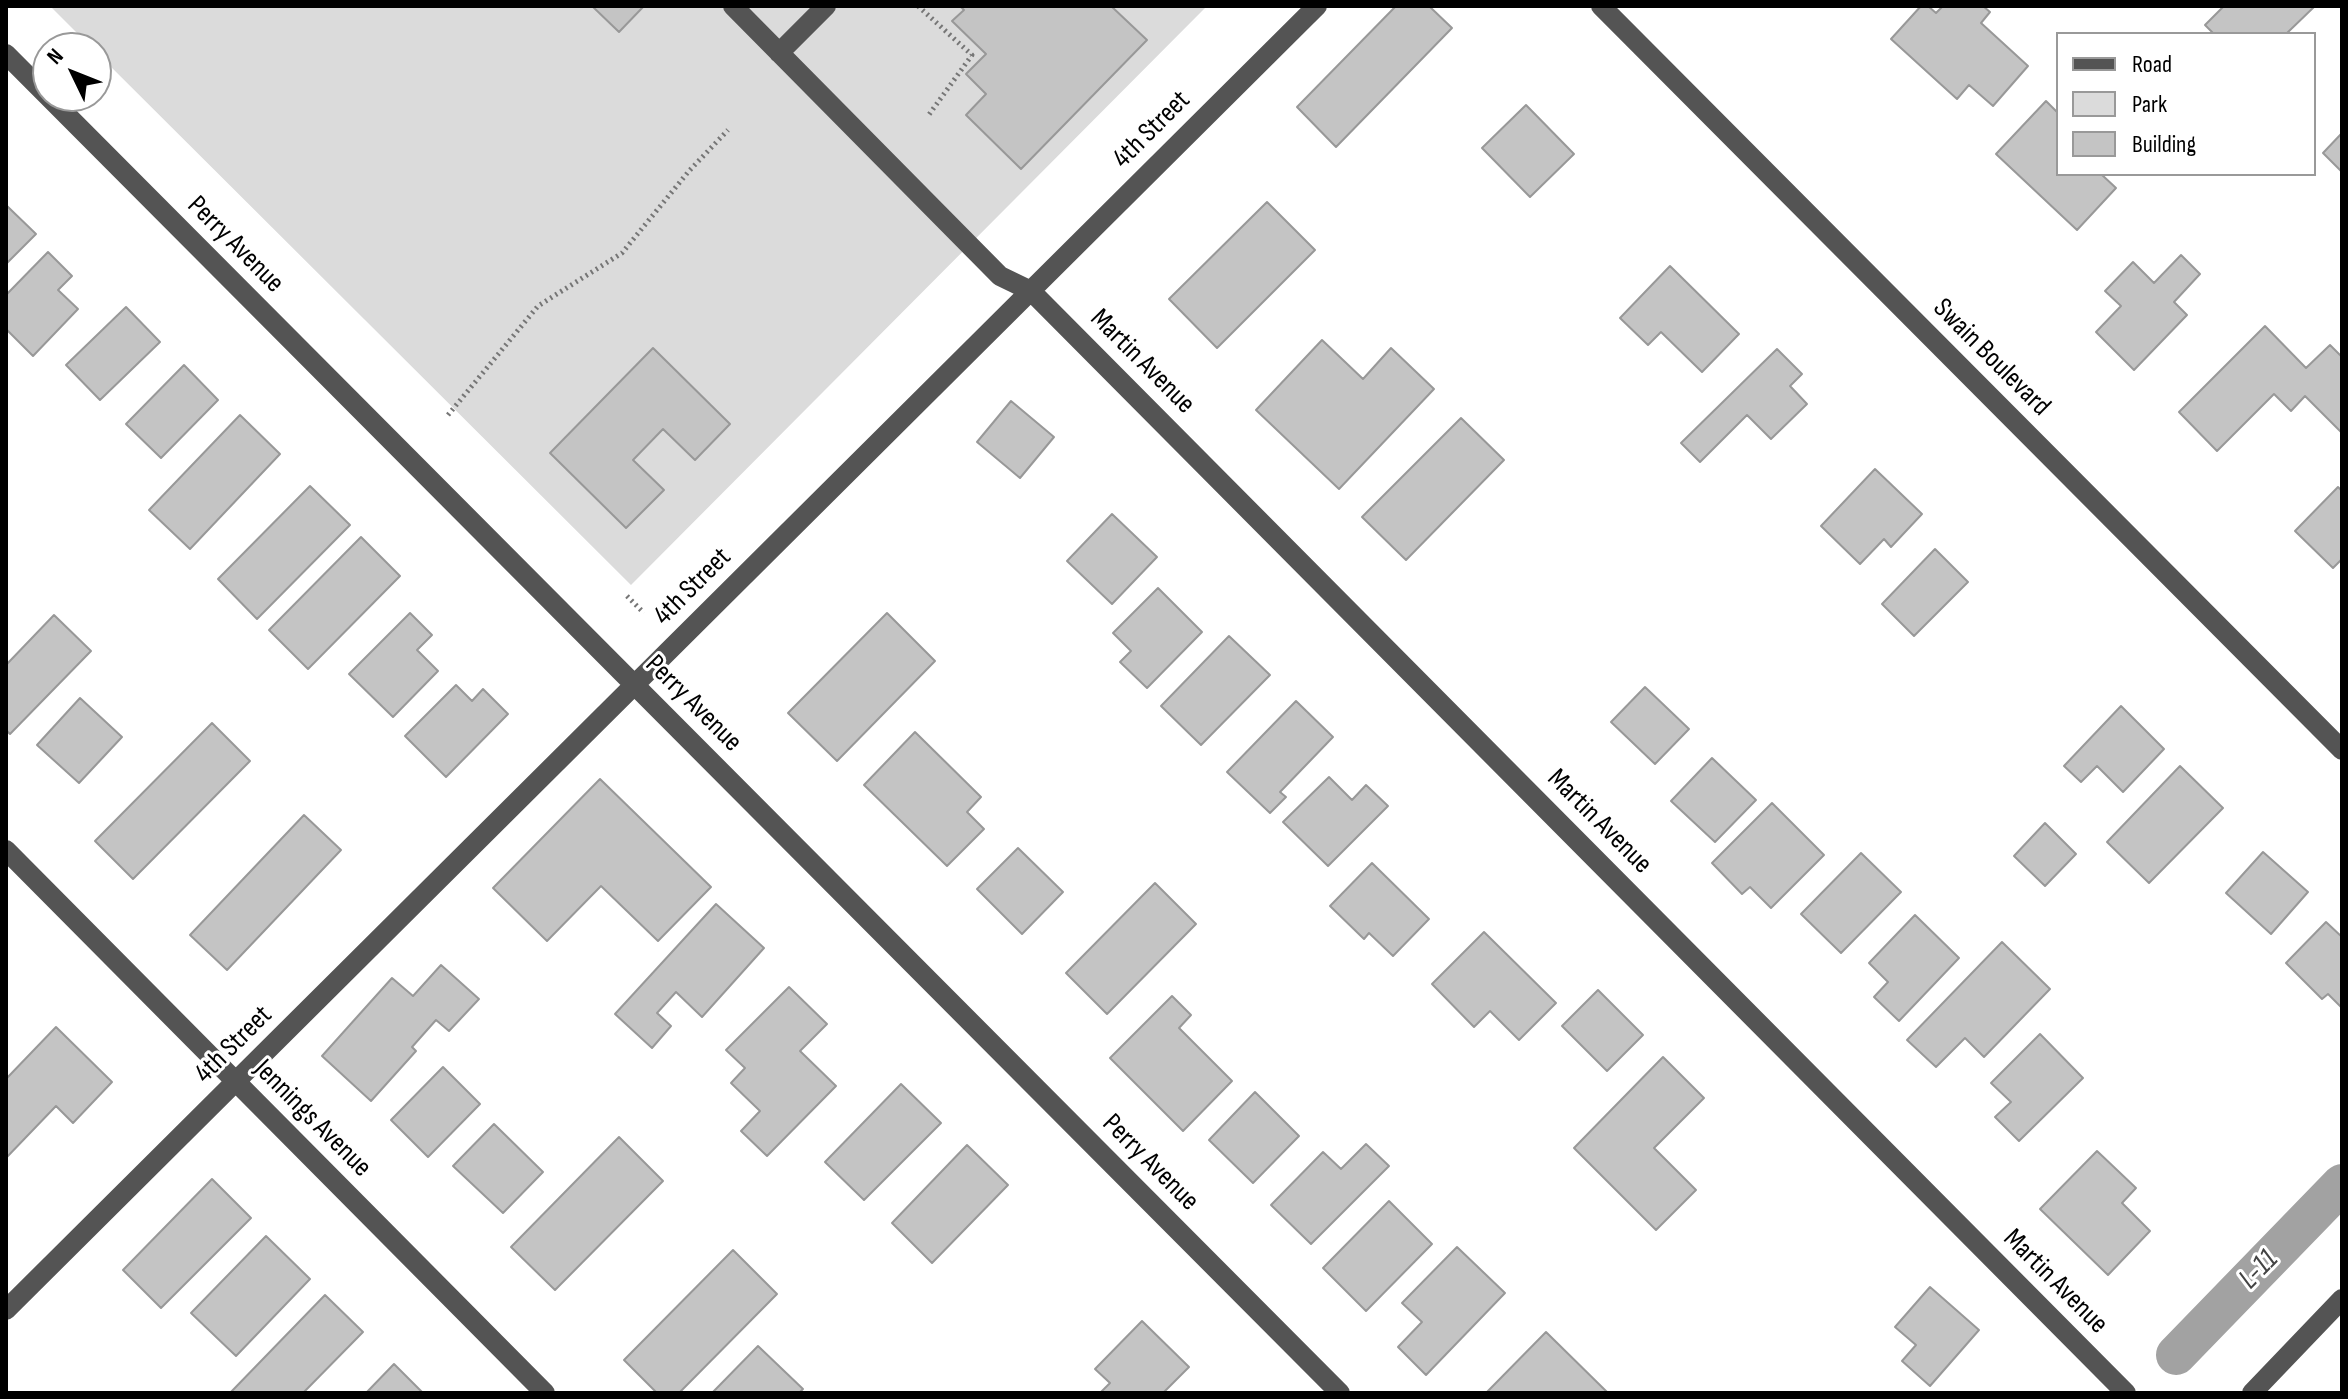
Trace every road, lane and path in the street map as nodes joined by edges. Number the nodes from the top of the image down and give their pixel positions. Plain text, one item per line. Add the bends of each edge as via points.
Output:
1 (733, 6) edge
2 (826, 6) edge
3 (918, 6) edge
4 (1317, 6) edge
5 (1601, 6) edge
6 (779, 53) junction
7 (6, 54) edge
8 (928, 116) dead end
9 (728, 130) dead end
10 (1031, 291) junction
11 (448, 415) dead end
12 (627, 596) dead end
13 (644, 613) dead end
14 (634, 685) junction
15 (2342, 750) edge
16 (6, 850) edge
17 (236, 1082) junction
18 (2342, 1299) edge
19 (6, 1310) edge
20 (545, 1393) edge
21 (1340, 1393) edge
22 (2126, 1393) edge
23 (2252, 1393) edge

1 - 6 street, Martin Avenue
2 - 6 street
3 - 8 path via 972,55
4 - 10 street, 4th Street
5 - 15 street, Swain Boulevard
6 - 10 street, Martin Avenue via 1000,276
7 - 14 street, Perry Avenue
9 - 11 path via 622,253 538,306
10 - 14 street, 4th Street
10 - 22 street, Martin Avenue
12 - 13 path
14 - 17 street, 4th Street
14 - 21 street, Perry Avenue
16 - 17 street, Jennings Avenue
17 - 19 street, 4th Street
17 - 20 street, Jennings Avenue
18 - 23 street

